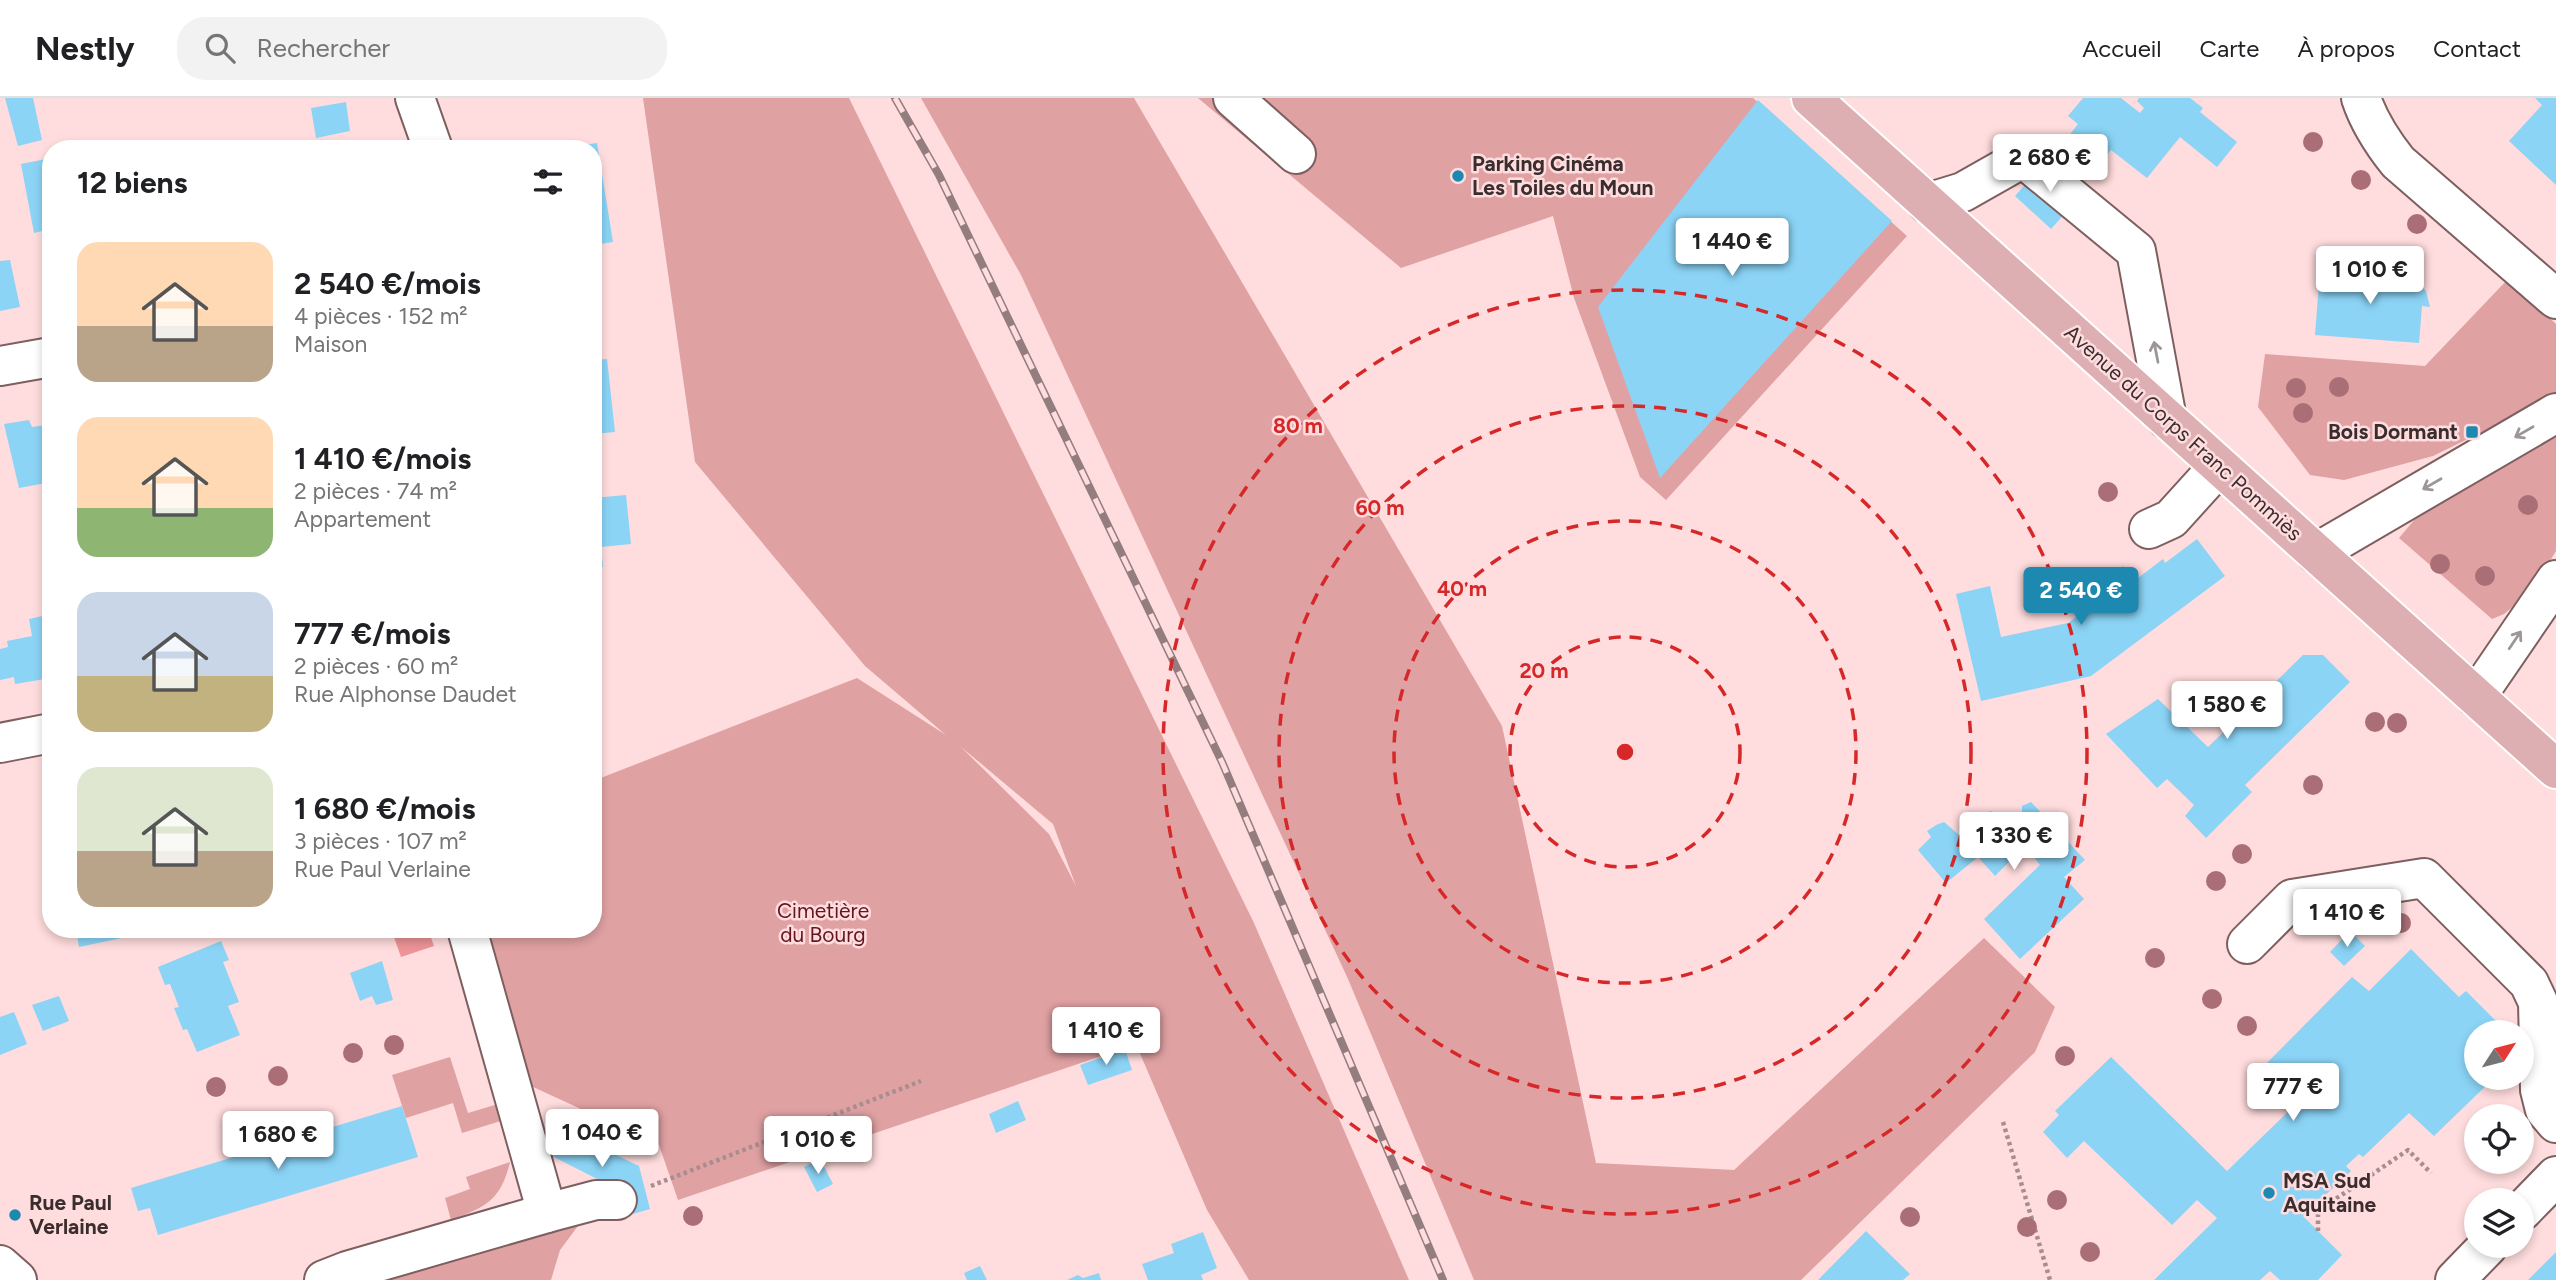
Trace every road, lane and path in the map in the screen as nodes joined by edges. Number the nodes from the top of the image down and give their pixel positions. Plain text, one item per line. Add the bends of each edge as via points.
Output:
1 (415, 98) edge
2 (1233, 98) edge
3 (1811, 98) edge
4 (2361, 98) edge
5 (430, 140) edge
6 (1296, 154) dead end
7 (1927, 203) junction
8 (2556, 299) edge
9 (42, 359) edge
10 (0, 366) edge
11 (2556, 413) edge
12 (2167, 419) junction
13 (2220, 466) junction
14 (2149, 529) dead end
15 (2316, 552) junction
16 (2556, 580) edge
17 (2476, 697) junction
18 (42, 735) edge
19 (0, 743) edge
20 (2556, 769) edge
21 (470, 938) edge
22 (2247, 944) dead end
23 (921, 1081) dead end
24 (2003, 1122) dead end
25 (2556, 1122) edge
26 (2431, 1173) dead end
27 (2556, 1175) edge
28 (631, 1195) joint
29 (2534, 1198) edge
30 (547, 1213) junction
31 (2318, 1231) dead end
32 (2476, 1258) edge
33 (0, 1265) edge
34 (17, 1280) edge
35 (324, 1280) edge
36 (2050, 1280) edge
37 (2455, 1280) edge

1 - 5 street
2 - 6 street
3 - 7 main road, Avenue du Corps Franc Pommiès
4 - 8 street via 2381,140 2398,162
7 - 12 main road, Avenue du Corps Franc Pommiès
12 -> 7 street via 2136,251 2023,158 1963,192
9 - 10 street
11 -> 15 street
12 - 13 main road, Avenue du Corps Franc Pommiès
13 - 14 street via 2171,519
13 - 15 main road, Avenue du Corps Franc Pommiès
15 - 17 main road, Avenue du Corps Franc Pommiès
17 -> 16 street
17 - 20 main road, Avenue du Corps Franc Pommiès
18 - 19 street
21 - 30 street
22 - 25 street via 2292,899 2424,878 2529,983 2539,1002 2540,1090 2545,1110
23 - 28 path
24 - 36 path
26 - 31 path via 2409,1150 2318,1211
27 - 29 street
28 - 30 street
30 - 35 street
32 - 37 street
33 - 34 street

